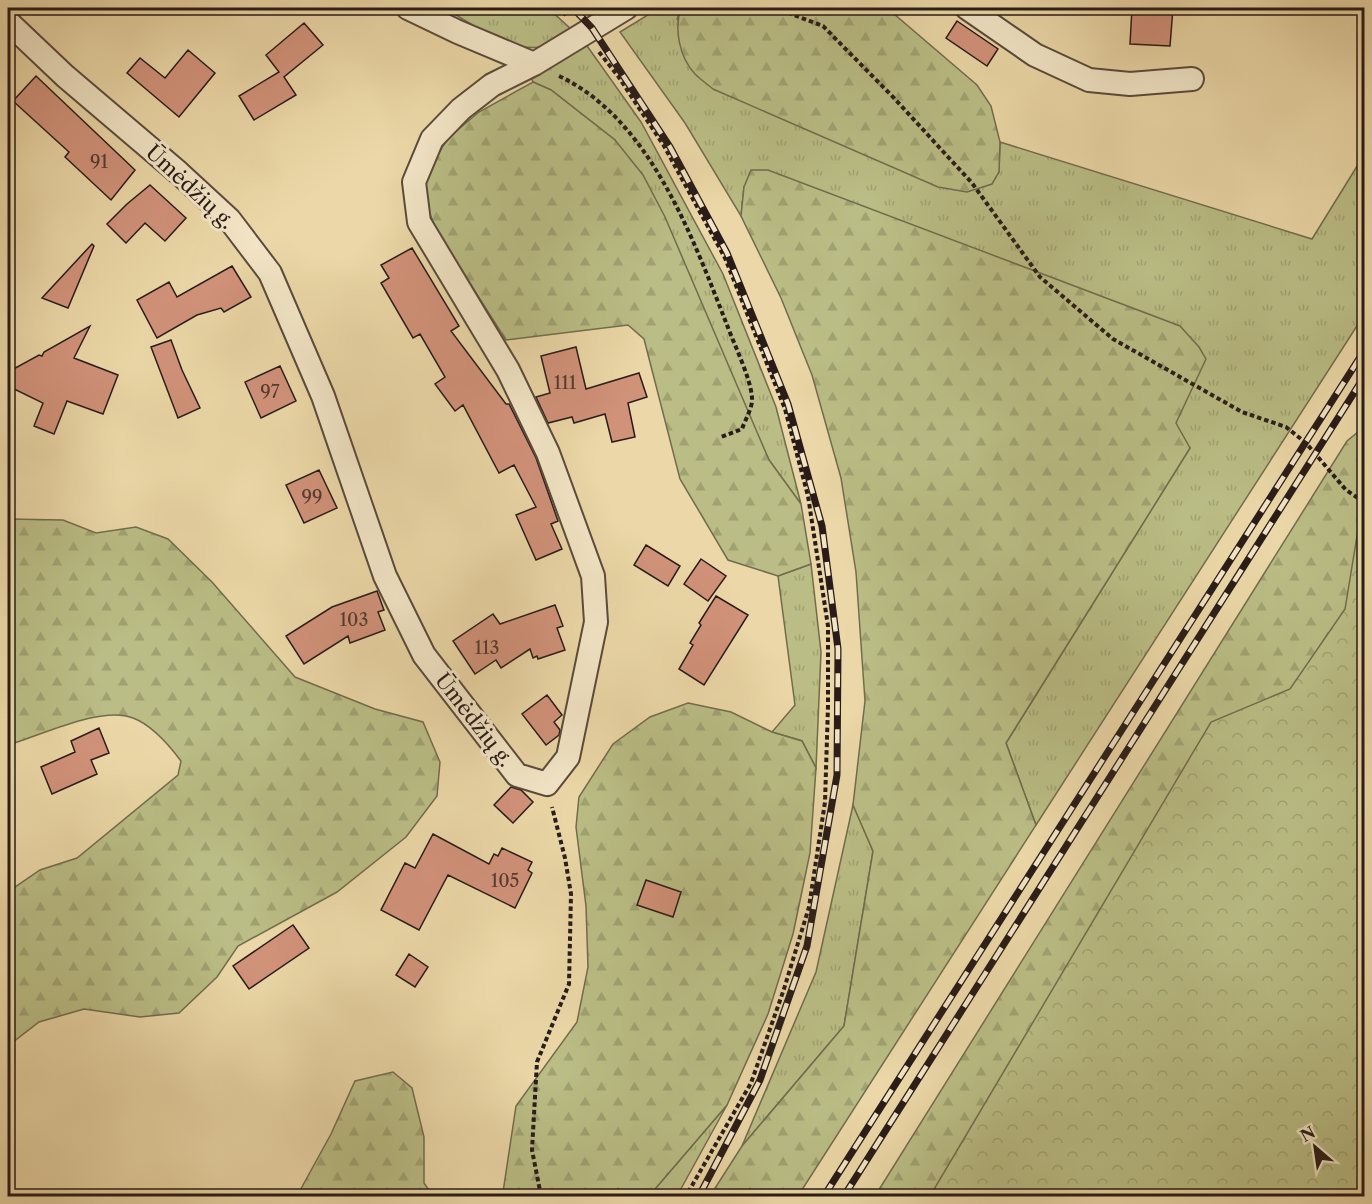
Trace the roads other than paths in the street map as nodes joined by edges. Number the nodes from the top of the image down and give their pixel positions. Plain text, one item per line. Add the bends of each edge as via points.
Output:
1 (408, 8) edge
2 (626, 8) edge
3 (967, 8) edge
4 (8, 22) edge
5 (534, 64) junction
6 (1192, 79) dead end

1 - 5 street
2 - 5 street
3 - 6 street via 1035,55 1089,80 1130,84
4 - 5 street, Ūmėdžių g. via 229,219 270,273 323,396 386,576 424,655 517,775 547,784 568,758 596,622 593,576 548,453 508,370 419,222 414,182 432,139 461,109 492,85

